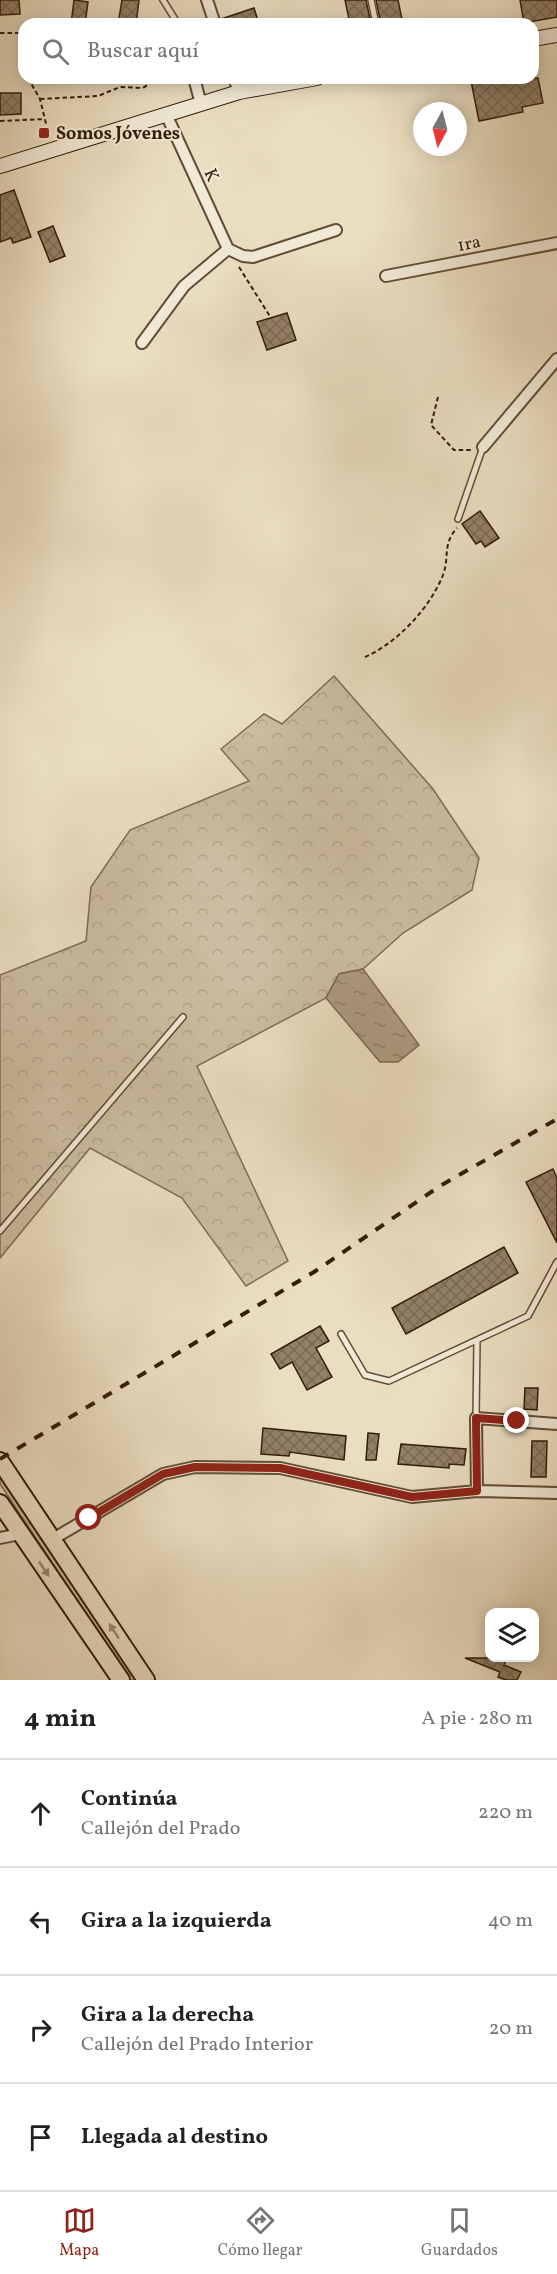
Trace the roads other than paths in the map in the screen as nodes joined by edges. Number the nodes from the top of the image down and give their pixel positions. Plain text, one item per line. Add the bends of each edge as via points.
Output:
1 (164, 0) edge
2 (207, 0) edge
3 (371, 0) edge
4 (174, 18) edge
5 (213, 18) edge
6 (375, 18) edge
7 (557, 35) edge
8 (539, 38) edge
9 (196, 84) edge
10 (236, 84) edge
11 (284, 84) edge
12 (239, 92) junction
13 (201, 104) junction
14 (166, 114) junction
15 (0, 166) edge
16 (336, 230) dead end
17 (557, 243) edge
18 (228, 249) junction
19 (386, 276) dead end
20 (142, 343) dead end
21 (557, 358) edge
22 (483, 447) joint
23 (458, 519) road end
24 (183, 1017) dead end
25 (0, 1232) edge
26 (557, 1262) edge
27 (341, 1334) dead end
28 (477, 1340) junction
29 (476, 1418) junction
30 (557, 1424) edge
31 (0, 1461) edge
32 (477, 1491) junction
33 (557, 1493) edge
34 (0, 1503) edge
35 (20, 1534) junction
36 (0, 1538) edge
37 (53, 1539) junction
38 (120, 1680) edge
39 (146, 1680) edge

1 - 4 lane
2 - 5 street
3 - 6 lane
7 - 8 main road
9 - 13 street
10 - 12 street
11 - 12 main road
12 - 13 main road
13 - 14 main road
14 - 15 main road
14 - 18 street, K
16 - 18 street via 253,257
17 - 19 street, 1ra
18 - 20 street via 184,286
21 - 22 street
22 - 23 lane
24 - 25 lane
26 - 28 lane via 528,1316
27 - 28 lane via 365,1375 389,1381
28 - 29 lane
29 - 30 street
29 - 32 street
31 - 37 highway
32 - 33 street
32 - 37 street via 412,1497 280,1468 195,1467 163,1474
34 - 35 highway
35 - 36 street
35 -> 38 highway
39 -> 37 highway

